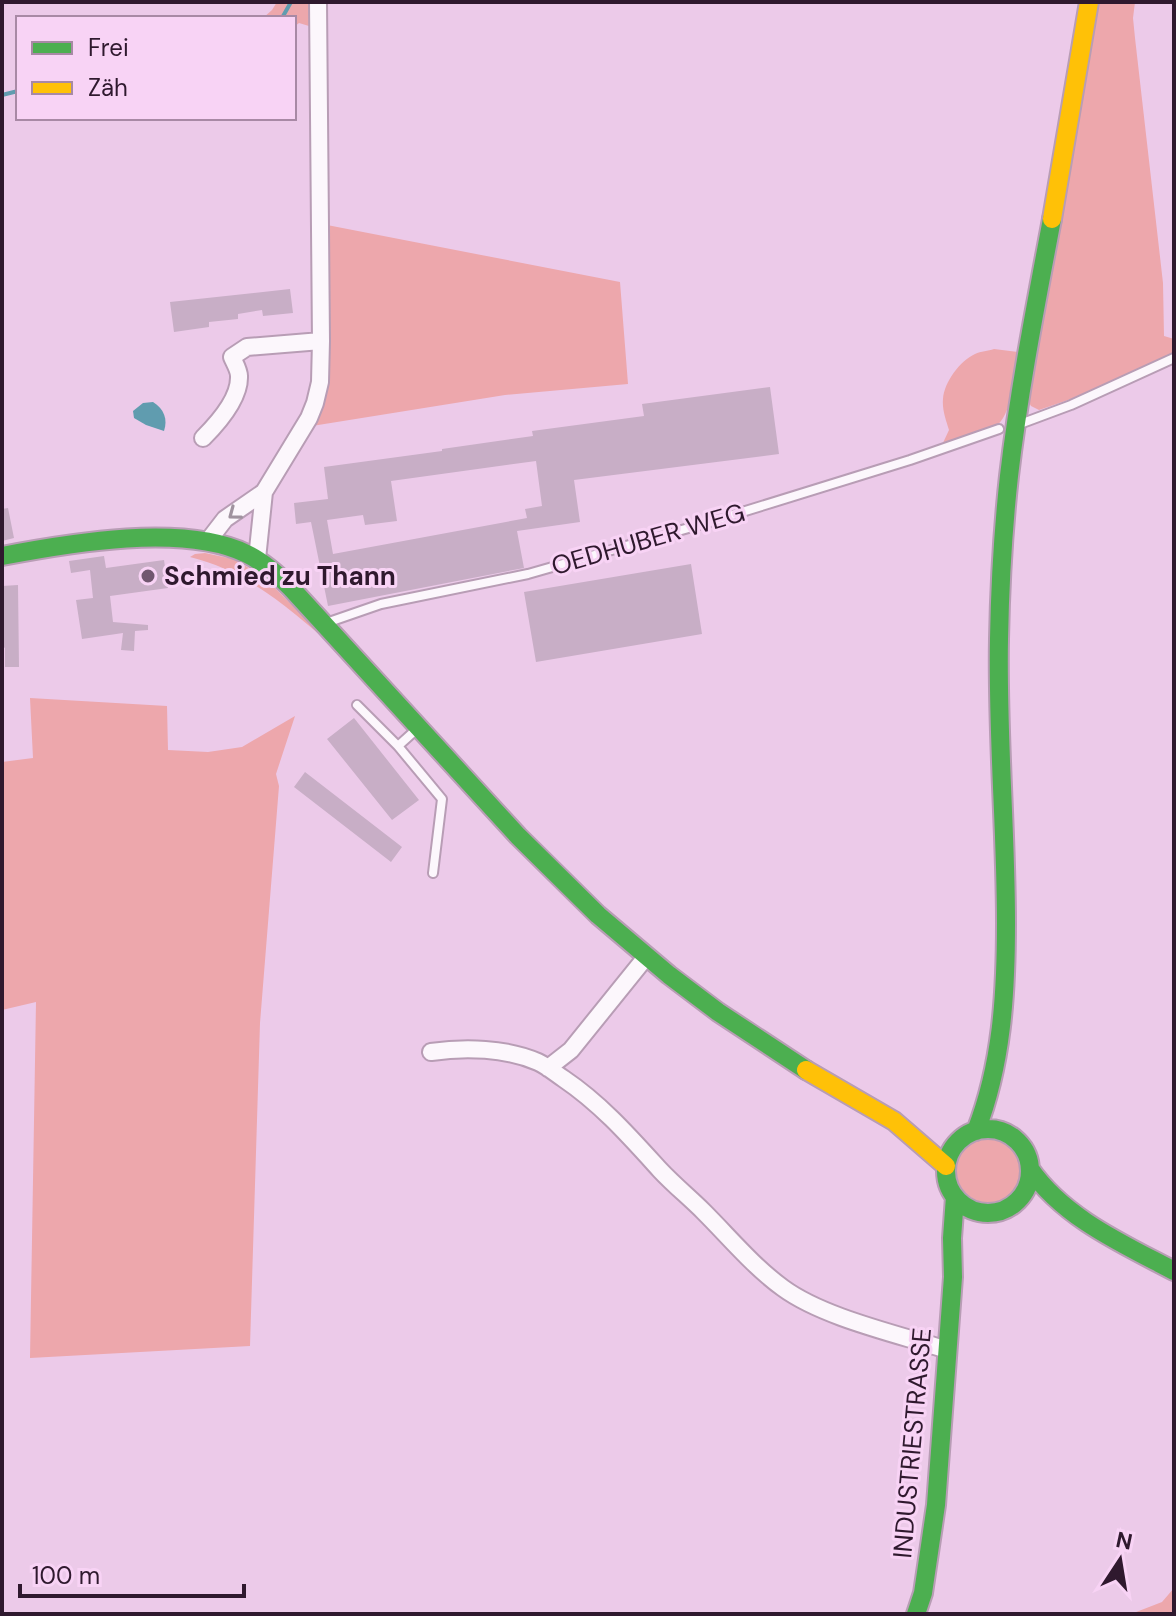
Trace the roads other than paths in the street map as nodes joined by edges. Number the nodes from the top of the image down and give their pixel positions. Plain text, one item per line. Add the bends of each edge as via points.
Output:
1 (318, 2) edge
2 (1089, 2) edge
3 (321, 341) junction
4 (1174, 358) edge
5 (1007, 427) junction
6 (203, 438) dead end
7 (264, 492) junction
8 (208, 541) junction
9 (2, 556) edge
10 (257, 559) junction
11 (324, 623) junction
12 (357, 705) dead end
13 (418, 727) junction
14 (398, 746) junction
15 (433, 873) dead end
16 (646, 957) junction
17 (431, 1052) dead end
18 (548, 1068) junction
19 (997, 1069) junction
20 (894, 1121) junction
21 (968, 1135) junction
22 (1009, 1135) junction
23 (946, 1166) junction
24 (1030, 1169) junction
25 (955, 1197) junction
26 (1015, 1204) junction
27 (985, 1213) junction
28 (1099, 1230) junction
29 (1174, 1271) edge
30 (953, 1277) junction
31 (947, 1350) junction
32 (916, 1614) edge

1 - 3 street
2 - 5 main road via 1037,298
3 - 6 street via 247,347 232,357 239,375 235,394
3 - 7 street via 315,403
4 - 5 lane, OEDHUBER WEG via 1071,405
5 - 11 lane, OEDHUBER WEG via 713,521 528,574 381,604
5 - 19 main road via 999,675 1006,963
7 -> 8 street via 225,519
7 - 10 street
8 - 9 main road via 154,537
8 - 10 main road
10 - 11 main road
11 - 13 main road
12 - 14 lane
13 - 14 lane
13 - 16 main road via 569,888
14 - 15 lane via 442,799
16 - 18 street via 571,1050
16 - 20 main road via 748,1033
17 - 18 street via 484,1050
18 - 31 street via 599,1106 784,1289 849,1320
19 - 21 main road
19 - 22 main road
20 - 21 main road
20 - 23 main road
21 - 22 main road via 996,1130
21 - 23 main road via 950,1153
22 - 24 main road via 1022,1146
23 - 25 main road
24 - 26 main road via 1024,1194
24 - 28 main road via 1043,1188
25 - 27 main road
25 - 30 main road, INDUSTRIESTRASSE
26 - 27 main road
26 - 28 main road via 1044,1207
27 - 30 main road, INDUSTRIESTRASSE via 968,1231
28 - 29 main road
30 - 31 main road, INDUSTRIESTRASSE
31 - 32 main road, INDUSTRIESTRASSE via 934,1519

